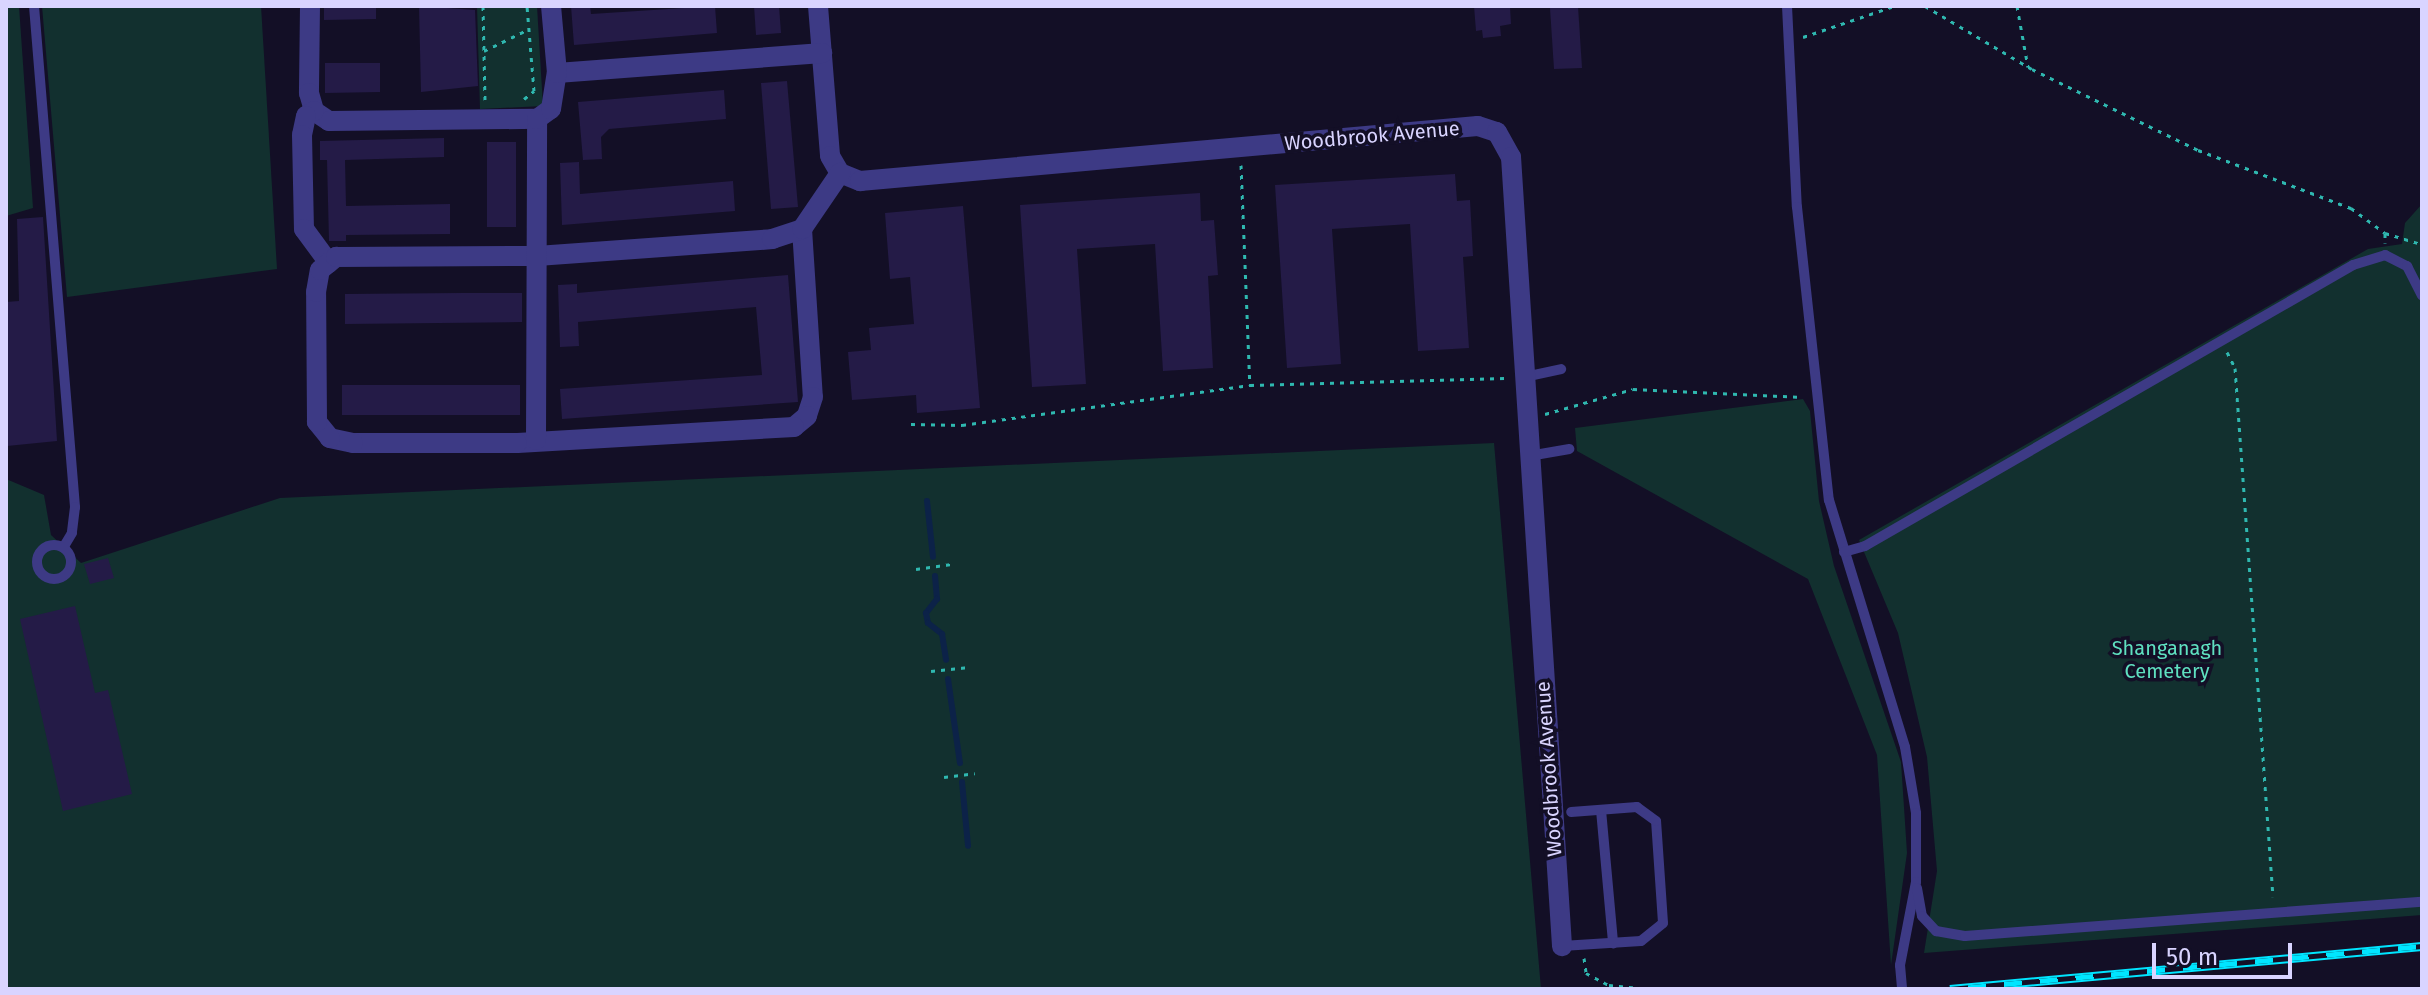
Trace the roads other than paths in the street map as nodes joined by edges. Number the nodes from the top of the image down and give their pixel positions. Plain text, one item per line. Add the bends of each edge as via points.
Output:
1 (34, 6) edge
2 (310, 6) edge
3 (551, 6) edge
4 (818, 6) edge
5 (1787, 6) edge
6 (822, 53) junction
7 (557, 73) junction
8 (314, 111) junction
9 (527, 120) junction
10 (840, 173) junction
11 (802, 229) junction
12 (537, 256) junction
13 (329, 263) junction
14 (2422, 295) edge
15 (1561, 369) dead end
16 (1524, 377) junction
17 (536, 440) junction
18 (1569, 449) dead end
19 (1529, 456) junction
20 (63, 548) junction
21 (1844, 552) junction
22 (1601, 810) junction
23 (1571, 812) dead end
24 (1916, 882) junction
25 (2422, 902) edge
26 (1613, 943) junction
27 (1562, 946) joint
28 (1902, 989) edge

1 - 20 lane via 75,507 72,533
2 - 8 street
3 - 7 street
4 - 6 street
5 - 21 lane via 1797,207 1829,500
6 - 7 street
6 - 10 street via 830,156
7 - 9 street via 551,109
8 - 9 street via 329,121
8 - 13 street via 306,116 302,135 304,229
9 - 12 street
10 - 11 street
10 - 16 street, Woodbrook Avenue via 860,181 1478,126 1497,132 1511,157
11 - 12 street via 772,239
11 - 17 street via 813,397 807,416 794,427
12 - 13 street via 336,257
12 - 17 street
13 - 17 street via 320,270 316,292 317,422 330,438 353,443
14 - 21 lane via 2407,266 2385,255 2353,265 1865,546
15 - 16 lane
16 - 19 street, Woodbrook Avenue
18 - 19 lane
19 - 27 street, Woodbrook Avenue
20 - 20 lane via 49,546 34,554 44,576 60,578 70,566
21 - 24 lane via 1905,747 1916,813
22 - 23 lane
22 - 26 lane
22 - 26 lane via 1637,807 1656,821 1663,923 1641,941
24 - 25 lane via 1922,916 1936,931 1965,936
24 - 28 lane via 1900,965
26 - 27 lane

